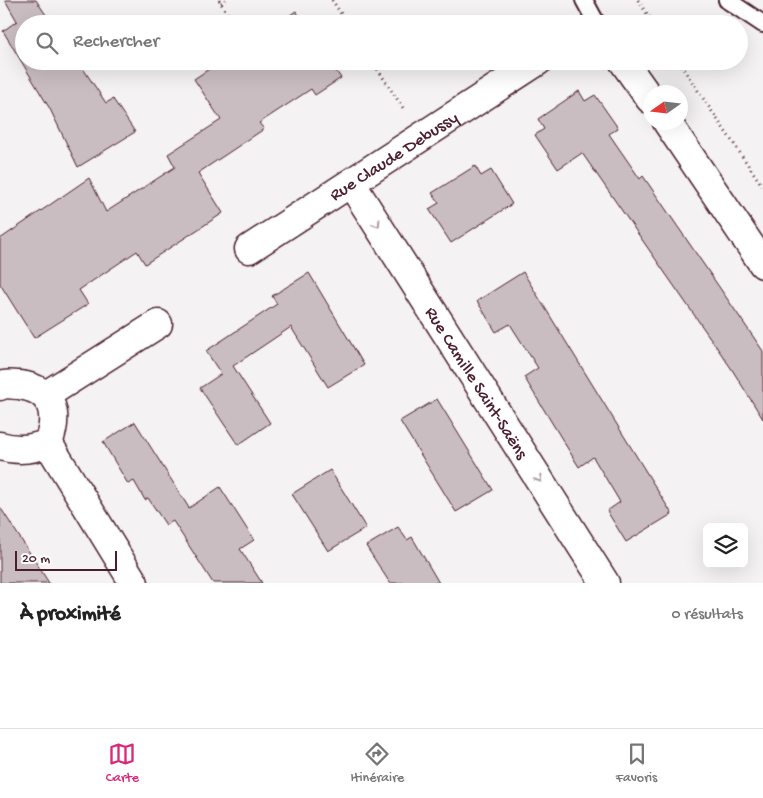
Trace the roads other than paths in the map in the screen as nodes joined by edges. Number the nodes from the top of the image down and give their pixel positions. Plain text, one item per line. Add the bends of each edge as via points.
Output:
1 (584, 0) edge
2 (727, 0) edge
3 (592, 15) edge
4 (763, 24) edge
5 (524, 70) edge
6 (629, 70) edge
7 (643, 89) edge
8 (672, 130) edge
9 (351, 182) junction
10 (249, 249) dead end
11 (763, 264) edge
12 (158, 324) dead end
13 (1, 382) edge
14 (46, 396) junction
15 (48, 443) junction
16 (0, 446) edge
17 (134, 583) edge
18 (605, 583) edge

1 - 3 lane
2 - 4 lane
5 - 9 street, Rue Claude Debussy
6 - 7 street
8 - 11 street
9 - 10 street, Rue Claude Debussy
9 -> 18 street, Rue Camille Saint-Saëns
12 - 14 street
13 - 14 street via 28,386
14 - 15 street via 53,408 54,428
15 - 16 street via 36,448 12,450
15 - 17 street

